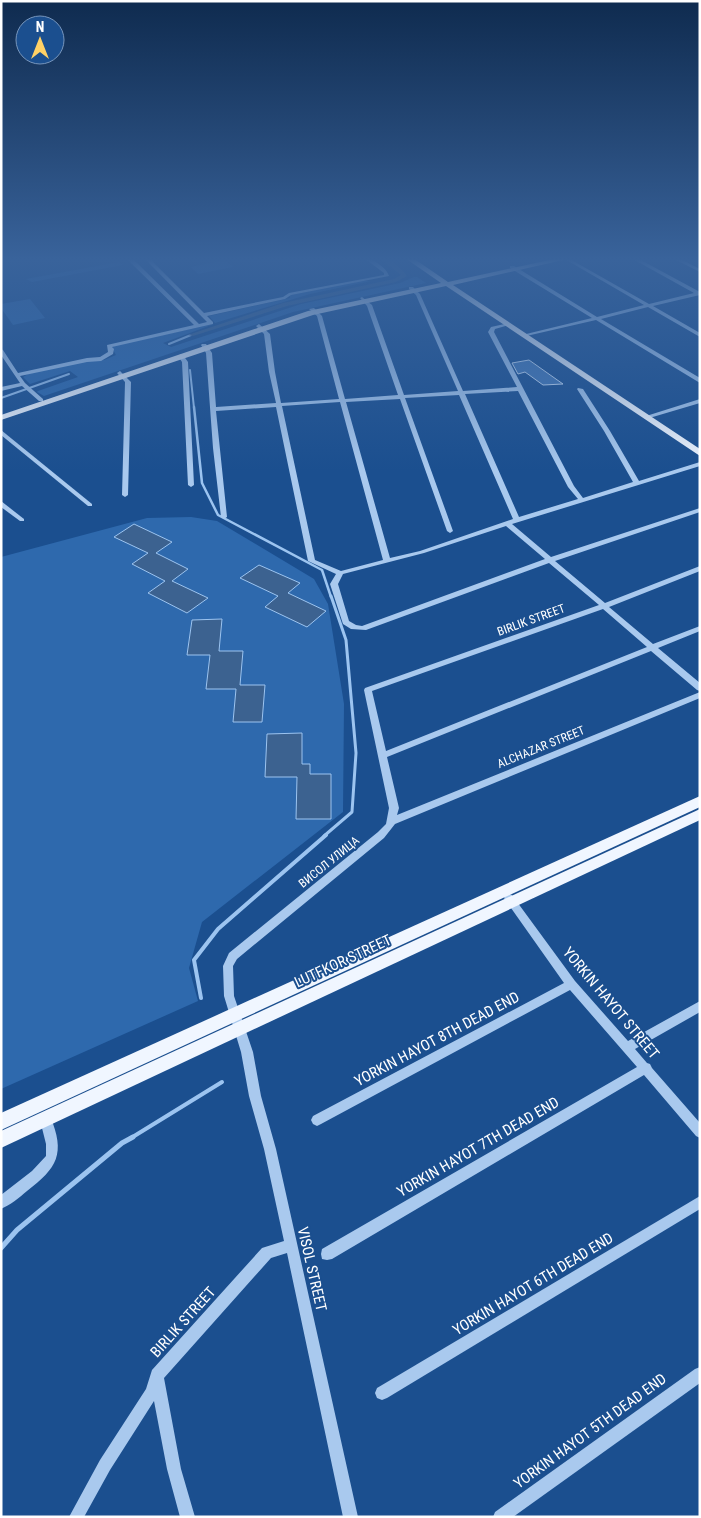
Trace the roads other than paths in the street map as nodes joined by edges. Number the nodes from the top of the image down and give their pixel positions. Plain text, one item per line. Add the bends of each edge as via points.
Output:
1 (185, 329) edge
2 (256, 329) edge
3 (263, 329) edge
4 (322, 329) edge
5 (377, 329) edge
6 (430, 329) edge
7 (493, 329) edge
8 (516, 329) edge
9 (518, 329) edge
10 (554, 329) edge
11 (613, 329) edge
12 (527, 335) junction
13 (205, 346) junction
14 (1, 351) edge
15 (181, 356) junction
16 (16, 375) junction
17 (121, 375) junction
18 (700, 381) edge
19 (26, 387) junction
20 (1, 389) edge
21 (519, 389) junction
22 (580, 389) dead end
23 (460, 393) junction
24 (403, 397) junction
25 (41, 400) junction
26 (341, 400) junction
27 (700, 401) edge
28 (279, 404) junction
29 (214, 408) junction
30 (1, 414) edge
31 (649, 416) junction
32 (1, 418) edge
33 (1, 432) edge
34 (700, 447) edge
35 (700, 453) edge
36 (700, 464) edge
37 (637, 483) junction
38 (191, 485) dead end
39 (125, 495) dead end
40 (582, 500) junction
41 (1, 503) edge
42 (90, 505) dead end
43 (700, 510) edge
44 (224, 517) dead end
45 (22, 520) dead end
46 (518, 520) junction
47 (508, 524) junction
48 (450, 532) dead end
49 (550, 560) junction
50 (387, 561) junction
51 (700, 568) edge
52 (340, 573) junction
53 (604, 606) junction
54 (700, 628) edge
55 (652, 647) junction
56 (700, 688) edge
57 (700, 695) edge
58 (384, 755) junction
59 (700, 801) edge
60 (700, 814) edge
61 (392, 821) junction
62 (508, 896) junction
63 (572, 984) junction
64 (700, 1006) edge
65 (237, 1022) junction
66 (628, 1047) junction
67 (646, 1068) junction
68 (46, 1120) junction
69 (317, 1120) dead end
70 (1, 1122) edge
71 (700, 1132) edge
72 (1, 1140) edge
73 (700, 1202) edge
74 (1, 1203) edge
75 (290, 1246) junction
76 (327, 1254) dead end
77 (700, 1374) edge
78 (157, 1375) junction
79 (382, 1393) dead end
80 (76, 1517) edge
81 (188, 1517) edge
82 (351, 1517) edge
83 (500, 1517) edge

1 - 16 street via 109,346 110,353 100,359
2 - 13 main road
3 - 28 street via 267,334
4 - 26 street
5 - 24 street
6 - 23 street
7 - 21 street via 491,332
8 - 12 main road
9 - 12 main road
10 - 12 street
11 - 18 street
12 - 31 main road
13 - 15 main road
13 - 17 main road
13 - 29 street via 209,353
14 - 16 street
15 - 17 main road
15 - 38 street via 185,362
16 - 19 street
17 - 25 main road
17 - 32 main road
17 - 39 street via 128,382
19 - 20 street
19 - 25 street
21 - 23 street
21 - 40 street via 571,487
22 - 37 street
23 - 24 street
23 - 46 street
24 - 26 street
24 - 48 street
25 - 30 main road
26 - 28 street
26 - 50 street
27 - 31 street
28 - 29 street
28 - 52 street via 312,561
29 - 44 street
31 - 34 main road
31 - 35 main road
33 - 42 street
36 - 37 street
37 - 40 street
40 - 46 street
41 - 45 street
43 - 49 street
46 - 47 street
47 - 49 street
47 - 50 street
49 - 52 street via 363,628 346,622 334,584
49 - 53 street
50 - 52 street
51 - 53 street, BIRLIK STREET
53 - 55 street
53 - 58 street, BIRLIK STREET via 368,690
54 - 55 street
55 - 56 street
55 - 58 street
57 - 61 street, ALCHAZAR STREET
58 - 61 street via 394,808
59 - 62 main road, LUTFKOR STREET
60 - 62 main road, LUTFKOR STREET
61 - 65 street, ВИСОЛ УЛИЦА via 381,835 233,956 229,962 229,996
62 - 63 street, YORKIN HAYOT STREET
62 - 65 main road, LUTFKOR STREET
63 - 66 street, YORKIN HAYOT STREET
63 - 69 street, YORKIN HAYOT 8TH DEAD END
64 - 66 street
65 - 68 main road, LUTFKOR STREET
65 - 70 main road, LUTFKOR STREET
65 - 75 street, VISOL STREET via 270,1149
66 - 67 street, YORKIN HAYOT STREET
67 - 71 street, YORKIN HAYOT STREET
67 - 76 street, YORKIN HAYOT 7TH DEAD END
68 - 72 main road, LUTFKOR STREET
68 - 74 street via 52,1144 51,1159
73 - 79 street, YORKIN HAYOT 6TH DEAD END
75 - 78 street, BIRLIK STREET via 268,1253
75 - 82 street, VISOL STREET
77 - 83 street, YORKIN HAYOT 5TH DEAD END
78 - 80 street, BIRLIK STREET via 152,1392
78 - 81 street via 174,1470

